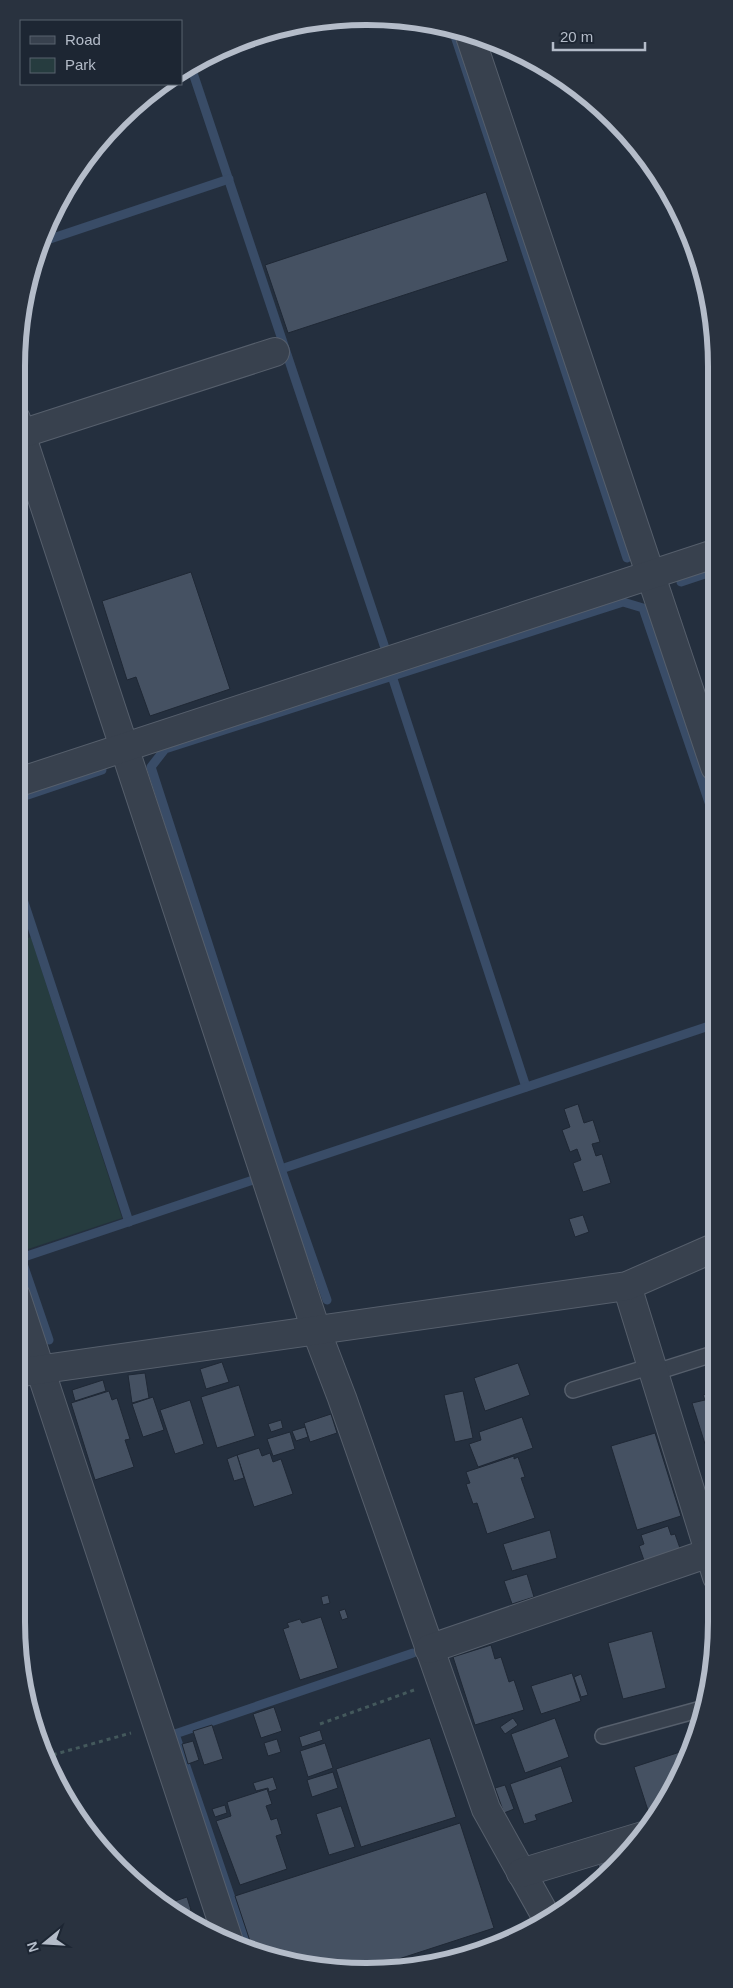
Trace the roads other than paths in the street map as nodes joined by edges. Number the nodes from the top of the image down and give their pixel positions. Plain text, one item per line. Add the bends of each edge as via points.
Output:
1 (472, 42) edge
2 (275, 352) dead end
3 (25, 424) edge
4 (25, 444) edge
5 (708, 556) edge
6 (651, 575) junction
7 (708, 746) edge
8 (124, 747) junction
9 (25, 780) edge
10 (708, 1251) edge
11 (627, 1286) junction
12 (316, 1330) junction
13 (25, 1352) edge
14 (708, 1355) edge
15 (652, 1369) junction
16 (28, 1371) edge
17 (573, 1390) dead end
18 (708, 1549) edge
19 (708, 1566) edge
20 (429, 1649) junction
21 (696, 1711) edge
22 (604, 1736) dead end
23 (628, 1841) edge
24 (521, 1873) junction
25 (544, 1913) edge
26 (226, 1933) edge

1 - 6 street
2 - 3 street
4 - 8 street
5 - 6 street
6 - 7 street
6 - 8 street
8 - 9 street
8 - 12 street
10 - 11 street
11 - 12 street
11 - 15 street
12 - 16 street
12 - 20 street
13 - 16 street
14 - 15 lane
15 - 17 lane
15 - 18 street
16 - 26 street via 158,1726
19 - 20 street
20 - 24 street via 486,1808
21 - 22 lane
23 - 24 street
24 - 25 street

